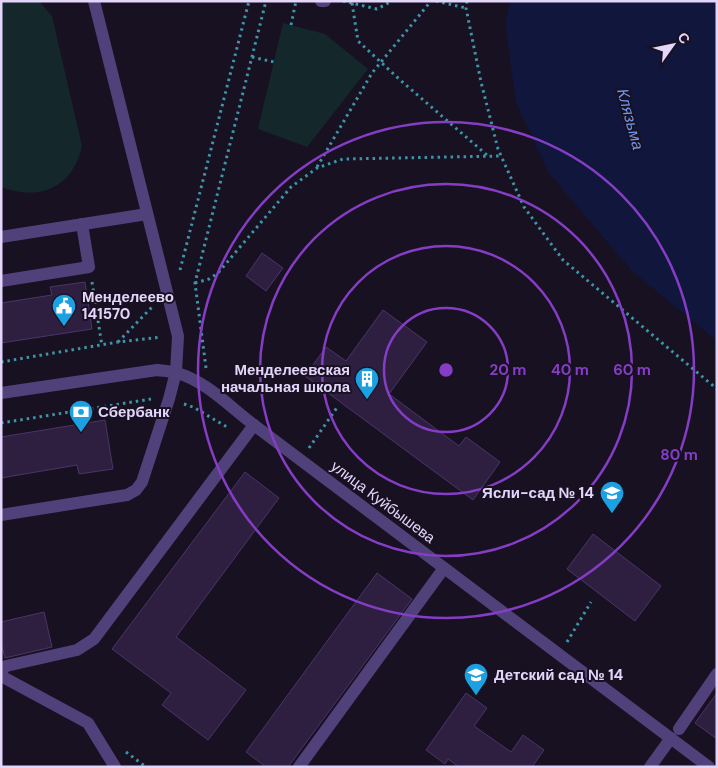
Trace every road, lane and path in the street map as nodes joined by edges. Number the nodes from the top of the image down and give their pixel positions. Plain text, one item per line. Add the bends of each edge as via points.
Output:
1 (94, 1) edge
2 (249, 1) edge
3 (266, 1) edge
4 (296, 1) edge
5 (320, 1) edge
6 (325, 1) edge
7 (343, 1) edge
8 (392, 1) edge
9 (431, 1) edge
10 (436, 1) edge
11 (467, 1) edge
12 (352, 3) junction
13 (466, 8) junction
14 (291, 25) dead end
15 (252, 57) junction
16 (274, 62) dead end
17 (381, 62) junction
18 (488, 156) junction
19 (502, 156) junction
20 (317, 168) junction
21 (147, 214) junction
22 (82, 224) junction
23 (1, 236) edge
24 (89, 267) junction
25 (1, 281) edge
26 (195, 283) junction
27 (167, 291) junction
28 (178, 336) junction
29 (118, 342) junction
30 (102, 346) junction
31 (1, 362) edge
32 (176, 372) junction
33 (210, 375) dead end
34 (717, 389) edge
35 (1, 393) edge
36 (169, 399) junction
37 (338, 406) dead end
38 (1, 423) edge
39 (254, 425) junction
40 (245, 437) junction
41 (303, 448) dead end
42 (1, 515) edge
43 (444, 568) junction
44 (591, 602) dead end
45 (559, 654) junction
46 (1, 671) edge
47 (717, 674) edge
48 (1, 676) edge
49 (675, 734) junction
50 (115, 767) edge
51 (300, 767) edge
52 (650, 767) edge
53 (709, 767) edge

1 - 21 street
2 - 27 path via 178,274
3 - 15 path
4 - 14 path
5 - 6 street
7 - 12 path
8 - 12 path via 377,9
9 - 17 path
10 - 13 path
11 - 13 path
12 - 17 path via 358,41
13 - 19 path via 481,82
15 - 16 path
15 - 26 path
17 - 18 path
17 - 20 path
18 - 19 path
18 - 20 path via 344,159
19 - 34 path via 524,207 563,260
20 - 26 path via 291,187 218,273
21 - 22 street
21 - 27 street
22 - 23 street
22 - 24 street
24 - 25 street
24 - 30 path
26 - 33 path via 206,368
27 - 28 street
27 - 29 path
28 - 29 path
28 - 32 street
29 - 30 path
30 - 31 path
32 - 35 street, улица Куйбышева via 157,370
32 - 36 street
32 - 39 street, улица Куйбышева via 209,390
36 - 38 path
36 - 40 path via 193,407
36 - 42 street via 142,482 136,490 127,495
37 - 41 path via 307,451
39 - 40 street
39 - 43 street, улица Куйбышева
40 - 46 street via 94,639 77,650 6,666
43 - 45 street, улица Куйбышева
43 - 51 street
44 - 45 path
45 - 49 street, улица Куйбышева
47 - 49 street
48 - 50 street via 88,723
49 - 52 street
49 - 53 street, улица Куйбышева

